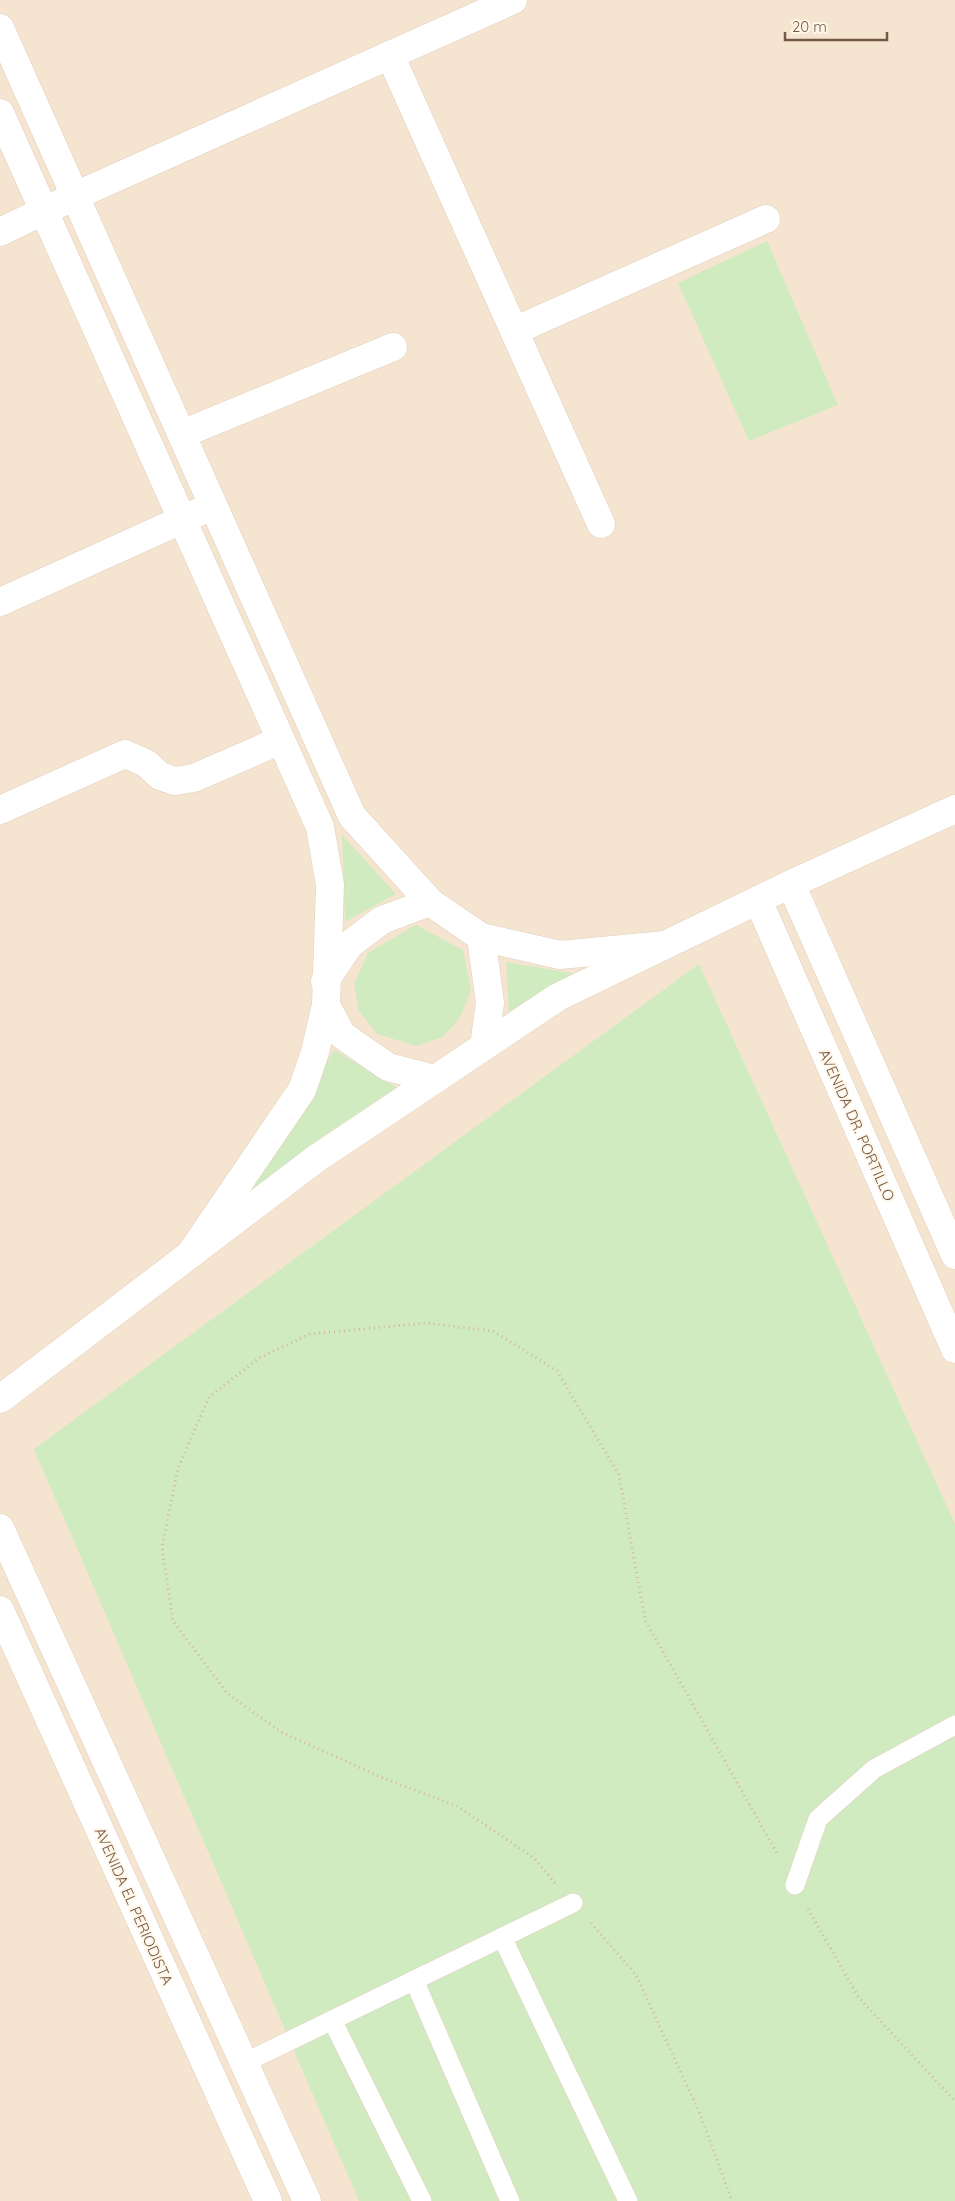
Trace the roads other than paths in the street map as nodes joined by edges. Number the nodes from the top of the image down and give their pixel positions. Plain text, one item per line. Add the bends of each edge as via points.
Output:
1 (513, 0) edge
2 (0, 28) edge
3 (390, 55) junction
4 (0, 114) edge
5 (75, 196) junction
6 (44, 212) junction
7 (766, 220) dead end
8 (0, 232) edge
9 (514, 331) junction
10 (393, 347) dead end
11 (182, 434) junction
12 (213, 504) junction
13 (182, 520) junction
14 (601, 524) dead end
15 (0, 602) edge
16 (281, 740) junction
17 (955, 809) edge
18 (0, 810) edge
19 (792, 884) junction
20 (758, 900) junction
21 (430, 902) junction
22 (481, 937) junction
23 (665, 945) junction
24 (325, 993) junction
25 (484, 1046) junction
26 (435, 1079) junction
27 (191, 1253) junction
28 (955, 1255) edge
29 (955, 1349) edge
30 (0, 1399) edge
31 (0, 1528) edge
32 (0, 1610) edge
33 (955, 1725) edge
34 (794, 1885) road end
35 (573, 1903) road end
36 (502, 1937) junction
37 (414, 1980) junction
38 (332, 2020) junction
39 (244, 2063) junction
40 (303, 2193) edge
41 (266, 2200) edge
42 (422, 2201) edge
43 (510, 2201) edge
44 (628, 2201) edge

1 - 3 street
2 - 5 street
3 - 5 street
3 - 9 street
4 - 6 street
5 - 6 street
5 - 11 street
6 - 8 street
6 - 13 street
7 - 9 street
9 - 14 street
10 - 11 street
11 - 12 street
12 - 13 street
12 - 21 street via 352,816
13 - 15 street
13 - 16 street
16 - 18 street via 194,778 175,781 160,776 146,763 125,754
16 - 24 street via 320,827 330,885
17 - 19 street
19 - 20 street
19 - 28 street
20 - 23 street
20 - 29 street, AVENIDA DR. PORTILLO
21 - 22 street
21 - 24 street via 382,920 350,944
22 - 23 street via 560,955
22 - 25 street via 490,1003
23 - 25 street via 558,997
24 - 26 street via 342,1035 388,1067
24 - 27 street via 316,1052 302,1090
25 - 26 street
26 - 27 street via 317,1158
27 - 30 street
31 - 39 street
32 - 41 street, AVENIDA EL PERIODISTA
33 - 34 lane via 874,1769 818,1819
35 - 36 lane
36 - 37 lane
36 - 44 lane
37 - 38 lane
37 - 43 lane
38 - 39 lane
38 - 42 lane
39 - 40 street
40 - 41 street

